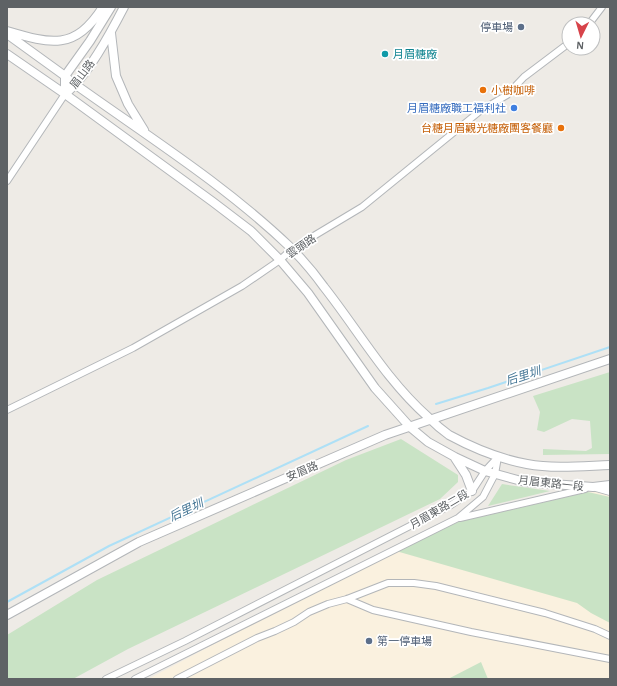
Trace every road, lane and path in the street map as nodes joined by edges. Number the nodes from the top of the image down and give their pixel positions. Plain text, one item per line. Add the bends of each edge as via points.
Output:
1 (103, 7) edge
2 (110, 7) edge
3 (124, 7) edge
4 (602, 7) edge
5 (595, 16) edge
6 (7, 31) edge
7 (111, 33) junction
8 (7, 34) edge
9 (561, 49) edge
10 (7, 54) edge
11 (65, 76) junction
12 (76, 86) junction
13 (65, 94) junction
14 (147, 134) junction
15 (7, 181) edge
16 (292, 249) junction
17 (280, 260) junction
18 (610, 359) edge
19 (7, 410) edge
20 (431, 420) junction
21 (410, 427) junction
22 (455, 457) junction
23 (498, 457) junction
24 (610, 466) edge
25 (485, 471) junction
26 (495, 474) junction
27 (610, 485) edge
28 (593, 487) junction
29 (472, 491) junction
30 (610, 492) edge
31 (458, 518) junction
32 (347, 599) junction
33 (7, 615) edge
34 (610, 636) edge
35 (610, 659) edge
36 (106, 679) edge
37 (135, 679) edge
38 (178, 679) edge

1 - 6 street via 87,28 76,36 62,40 41,41
2 - 11 street, 眉山路
3 - 7 street, 眉山路
4 - 5 street
7 - 12 street, 眉山路
7 - 14 street via 116,76 128,104
8 - 11 street, 月眉東路一段
9 - 16 street, 雲頭路 via 524,77 507,95 480,111 362,207
10 - 13 street, 月眉東路一段
11 - 12 street, 月眉東路一段
11 - 13 street, 眉山路
12 - 13 street, 眉山路
12 - 14 street, 月眉東路一段
13 - 15 street
13 - 17 street, 月眉東路一段 via 251,231
14 - 16 street, 月眉東路一段 via 256,216
16 - 17 street, 雲頭路
16 - 20 street, 月眉東路一段 via 342,309 386,372 415,406
17 - 19 street, 雲頭路 via 242,286 133,348
17 - 21 street, 月眉東路一段 via 308,293 375,388
18 - 20 street, 安眉路
20 - 21 street, 安眉路
20 - 23 street, 月眉東路一段 via 448,434
21 - 22 street, 月眉東路一段 via 428,442
21 - 33 street, 安眉路 via 385,435 139,542
22 - 25 street, 月眉東路一段
22 - 29 street
23 - 24 street, 月眉東路一段 via 528,464
23 - 25 street, 月眉東路二段
23 - 26 street, 月眉東路二段
25 - 26 street, 月眉東路一段
25 - 29 street, 月眉東路二段
26 - 28 street, 月眉東路一段 via 525,482
26 - 31 street, 月眉東路二段 via 483,497
27 - 28 street, 月眉東路一段
28 - 30 street
28 - 31 street
29 - 36 street, 月眉東路二段 via 451,505
31 - 37 street, 月眉東路二段
32 - 34 street via 388,583 436,586 545,613
32 - 35 street via 373,610
32 - 38 street via 316,609

